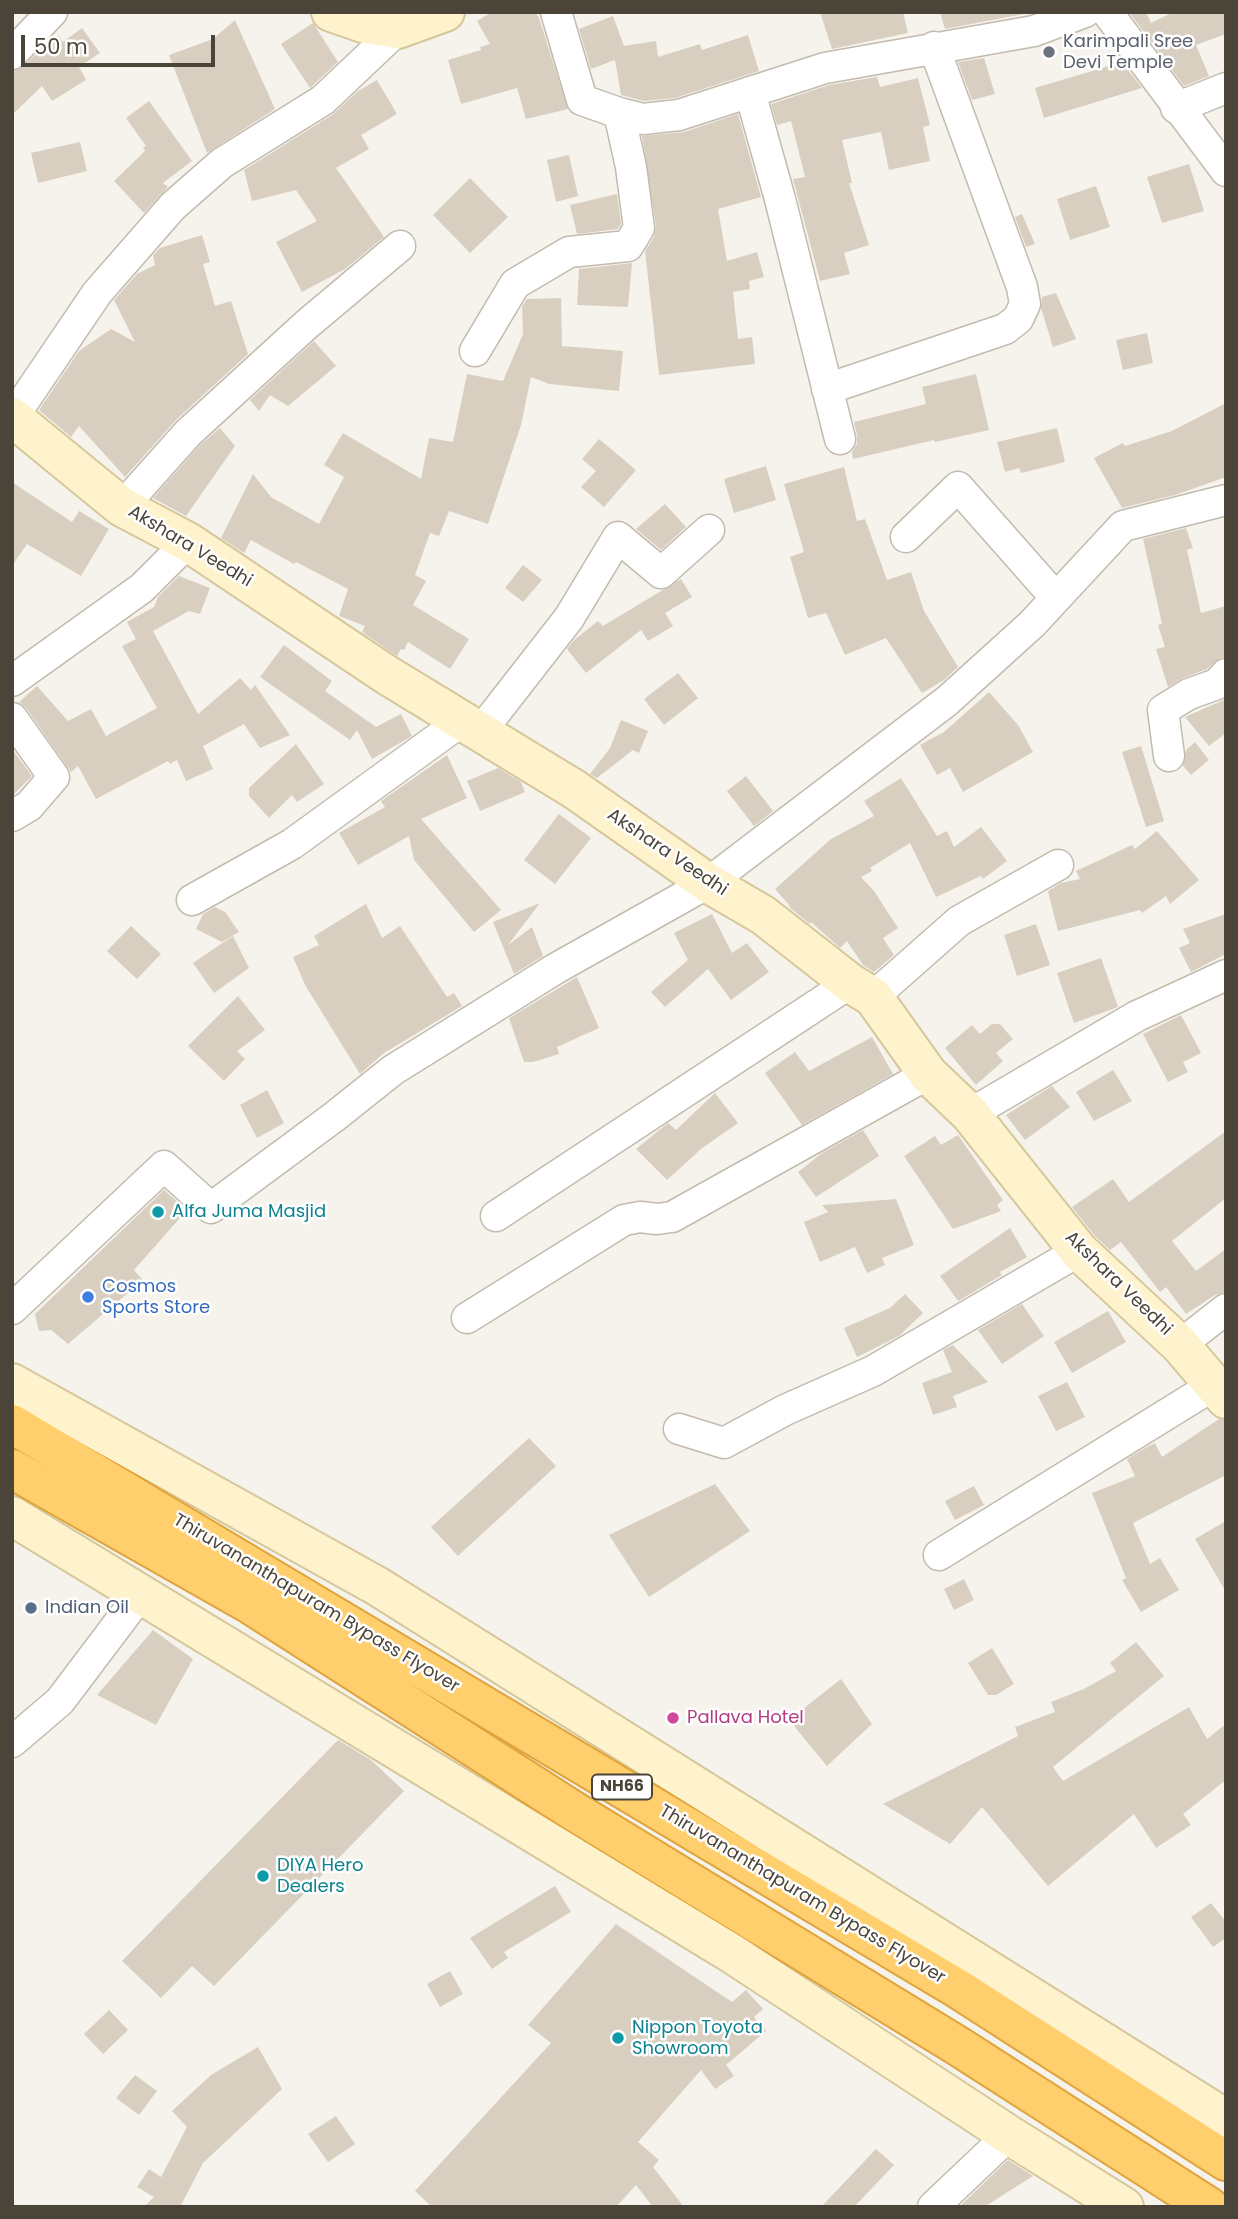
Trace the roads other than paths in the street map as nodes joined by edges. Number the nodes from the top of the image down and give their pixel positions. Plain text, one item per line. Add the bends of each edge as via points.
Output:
1 (52, 12) edge
2 (331, 12) edge
3 (445, 12) edge
4 (555, 12) edge
5 (1085, 12) edge
6 (1107, 12) edge
7 (398, 29) junction
8 (934, 47) junction
9 (12, 54) edge
10 (1226, 88) edge
11 (750, 92) junction
12 (1177, 108) junction
13 (619, 113) junction
14 (1226, 171) edge
15 (400, 246) dead end
16 (474, 351) dead end
17 (827, 388) junction
18 (13, 417) edge
19 (840, 439) dead end
20 (1226, 500) edge
21 (122, 507) junction
22 (709, 530) dead end
23 (906, 537) dead end
24 (188, 542) junction
25 (1056, 598) junction
26 (1226, 674) edge
27 (12, 681) edge
28 (12, 718) edge
29 (472, 725) junction
30 (1169, 756) dead end
31 (12, 816) edge
32 (1058, 864) dead end
33 (708, 883) junction
34 (192, 900) dead end
35 (1226, 975) edge
36 (862, 990) junction
37 (928, 1074) junction
38 (970, 1114) junction
39 (496, 1216) dead end
40 (1079, 1251) junction
41 (1226, 1308) edge
42 (12, 1309) edge
43 (467, 1318) dead end
44 (1180, 1345) junction
45 (12, 1382) edge
46 (1220, 1392) edge
47 (12, 1423) edge
48 (679, 1429) dead end
49 (12, 1469) edge
50 (12, 1517) edge
51 (939, 1555) dead end
52 (140, 1595) junction
53 (12, 1742) edge
54 (1226, 2119) edge
55 (1009, 2135) junction
56 (1226, 2161) edge
57 (933, 2207) edge
58 (1124, 2207) edge
59 (1209, 2207) edge

1 - 9 street
2 - 7 street
3 - 7 street
4 - 13 street via 582,100
5 - 8 street via 1034,31
6 - 12 street
7 - 18 street via 323,100 222,163 173,206 97,293
8 - 11 street via 825,68
8 - 17 street via 1025,304 1018,319 1005,329
10 - 12 street
11 - 13 street via 679,115 643,119
11 - 17 street
12 - 14 street
13 - 16 street via 639,228 628,246 569,252 515,284
15 - 21 street via 188,433
17 - 19 street
18 - 21 street, Akshara Veedhi
20 - 25 street via 1123,526
21 - 24 street, Akshara Veedhi
22 - 29 street via 661,573 618,537 569,618
23 - 25 street via 958,487
24 - 27 street via 142,588
24 - 29 street, Akshara Veedhi via 387,675
25 - 33 street via 947,701
26 - 30 street via 1217,684 1163,710
28 - 31 street via 54,778 29,806
29 - 33 street, Akshara Veedhi via 574,789
29 - 34 street via 292,844
32 - 36 street via 959,921
33 - 36 street, Akshara Veedhi via 763,915
33 - 42 street via 555,969 393,1070 211,1208 164,1166
35 - 38 street via 1137,1016
36 - 37 street, Akshara Veedhi
36 - 39 street
37 - 38 street, Akshara Veedhi
37 - 43 street via 672,1217 624,1220
38 - 40 street, Akshara Veedhi
40 - 44 street, Akshara Veedhi
40 - 48 street via 873,1371 724,1443
41 - 44 street
44 - 46 street, Akshara Veedhi
45 - 54 street via 377,1586
46 - 51 street
47 - 56 highway, Thiruvananthapuram Bypass Flyover / NH66 via 960,1990
49 - 59 highway, Thiruvananthapuram Bypass Flyover / NH66 via 250,1604
50 - 52 street
52 - 53 street via 60,1701
52 - 55 street via 731,1954
55 - 57 street
55 - 58 street

